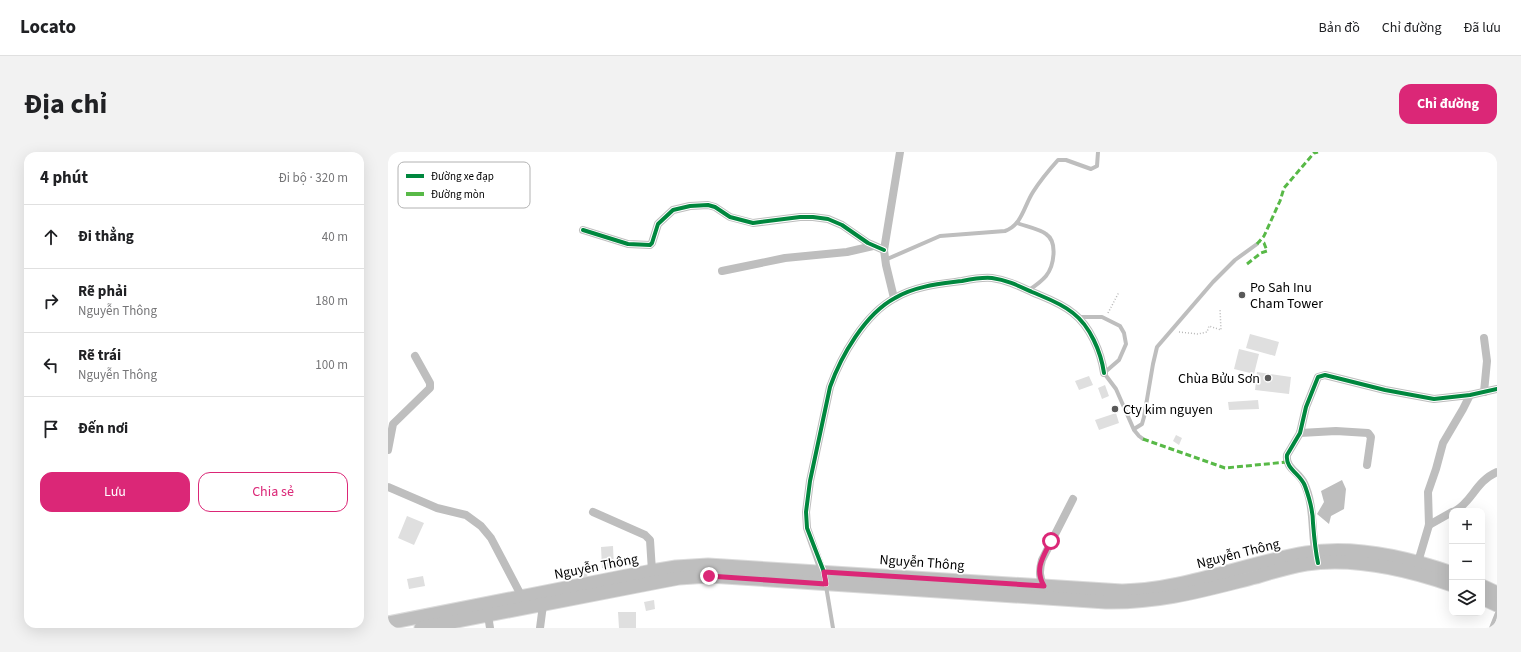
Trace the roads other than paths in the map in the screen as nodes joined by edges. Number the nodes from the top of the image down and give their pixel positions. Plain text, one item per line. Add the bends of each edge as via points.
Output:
1 (900, 152) edge
2 (1098, 152) edge
3 (1017, 223) junction
4 (583, 230) dead end
5 (1257, 244) dead end
6 (873, 246) junction
7 (884, 250) junction
8 (885, 260) junction
9 (722, 271) dead end
10 (1029, 291) junction
11 (894, 298) junction
12 (1077, 316) junction
13 (1484, 338) dead end
14 (415, 356) dead end
15 (1104, 373) junction
16 (1497, 389) edge
17 (1484, 392) junction
18 (1470, 395) junction
19 (1134, 429) junction
20 (1300, 433) junction
21 (1143, 438) dead end
22 (388, 450) edge
23 (1367, 465) dead end
24 (1497, 472) edge
25 (388, 487) edge
26 (1073, 499) dead end
27 (1458, 508) edge
28 (594, 512) dead end
29 (1449, 514) edge
30 (1429, 525) junction
31 (1316, 557) junction
32 (1418, 562) junction
33 (652, 571) junction
34 (1449, 572) edge
35 (825, 578) junction
36 (1449, 584) edge
37 (1044, 586) junction
38 (1485, 587) edge
39 (1497, 593) edge
40 (522, 597) junction
41 (1485, 599) edge
42 (543, 604) junction
43 (1497, 605) edge
44 (1497, 614) edge
45 (489, 622) edge
46 (388, 623) edge
47 (421, 628) edge
48 (540, 628) edge
49 (833, 628) edge
50 (1491, 628) edge

1 - 7 street
2 - 3 lane via 1097,166 1092,169 1066,160 1058,160 1032,192
3 - 8 lane via 1005,231 940,236
3 - 10 lane via 1046,233 1053,245 1047,275
4 - 6 street via 628,244 650,245 658,224 673,210 708,205 730,217 752,223 800,217 828,219 842,225
5 - 19 lane via 1235,260 1213,282 1157,347 1144,417 1142,424
6 - 7 street
6 - 9 street via 847,252 785,258
7 - 8 street
8 - 11 street
10 - 11 street via 999,279 981,278 916,289
10 - 12 street via 1067,308
11 - 35 street via 876,312 861,329 834,374 830,387 806,512 807,528
12 - 15 street via 1086,327 1099,353
12 - 15 lane via 1102,317 1120,326 1124,333 1126,344 1119,360
13 - 17 street via 1487,361
14 - 22 street via 430,383 430,388 394,424
15 - 19 lane via 1116,388
16 - 17 street
17 - 18 street
18 - 20 street via 1431,399 1321,375 1316,380 1306,407
18 - 30 street via 1443,443 1428,492
19 - 21 lane
20 - 23 street via 1368,433 1372,442
20 - 31 street via 1287,455 1287,462 1305,485 1313,516
24 - 27 street via 1482,481
25 - 40 street via 437,508 466,516 481,526 491,538
26 - 37 street via 1042,560 1039,571
28 - 33 street via 645,534 650,540
29 - 30 street
30 - 32 street
31 - 32 main road, Nguyễn Thông via 1334,551 1372,553
31 - 35 main road, Nguyễn Thông via 1298,566 1181,595 1139,602 1106,602
31 - 36 main road, Nguyễn Thông via 1334,562 1419,574
31 - 37 main road, Nguyễn Thông via 1289,556 1189,582 1138,591
32 - 34 main road, Nguyễn Thông
33 - 35 main road, Nguyễn Thông via 708,565
33 - 40 main road, Nguyễn Thông
35 - 37 main road, Nguyễn Thông
35 - 42 main road, Nguyễn Thông via 693,577
35 - 49 lane
38 - 39 main road
40 - 46 main road, Nguyễn Thông
41 - 43 main road
42 - 45 main road, Nguyễn Thông
42 - 48 street
44 - 50 lane
45 - 47 main road, Nguyễn Thông

